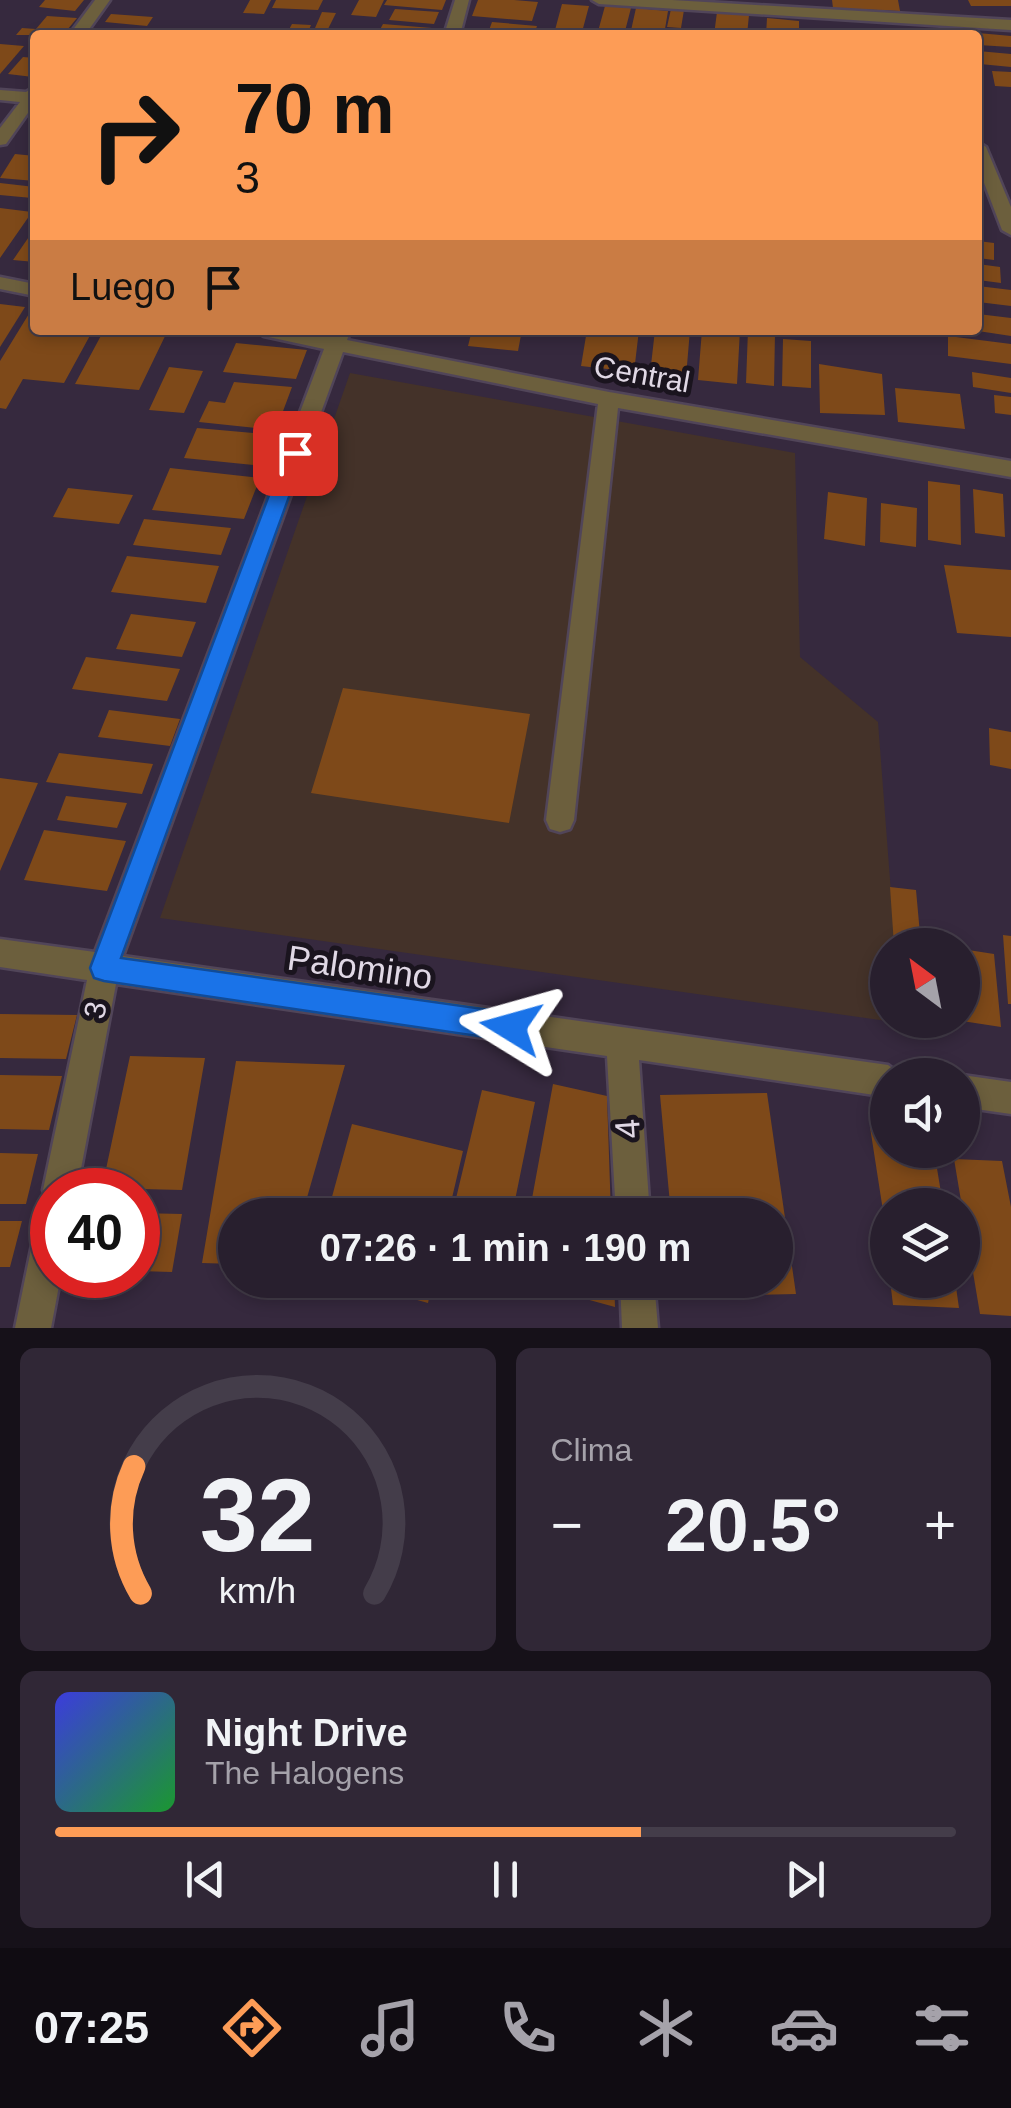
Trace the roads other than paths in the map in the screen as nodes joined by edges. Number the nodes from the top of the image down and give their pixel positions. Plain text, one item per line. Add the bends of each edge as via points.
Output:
1 (103, 0) edge
2 (462, 0) edge
3 (599, 0) edge
4 (919, 0) edge
5 (1011, 25) edge
6 (930, 27) edge
7 (81, 30) edge
8 (453, 30) edge
9 (0, 95) edge
10 (30, 96) edge
11 (30, 101) edge
12 (0, 140) edge
13 (983, 176) edge
14 (1011, 178) edge
15 (1011, 230) edge
16 (0, 284) edge
17 (30, 289) edge
18 (338, 336) edge
19 (609, 399) junction
20 (1011, 469) edge
21 (560, 820) dead end
22 (0, 954) edge
23 (104, 968) junction
24 (622, 1042) junction
25 (870, 1078) edge
26 (980, 1094) edge
27 (1011, 1098) edge
28 (64, 1168) edge
29 (632, 1198) edge
30 (39, 1298) edge
31 (638, 1298) edge
32 (33, 1328) edge
33 (640, 1328) edge

1 - 7 street
2 - 8 street
3 - 6 street
4 - 6 street
5 - 6 street
9 - 10 street
11 - 12 street
13 - 14 street
13 - 15 street
16 - 17 street
18 - 19 street, Central
18 - 23 street, 3
19 - 20 street, Central
19 - 21 street
22 - 23 street, Palomino
23 - 24 street, Palomino
23 - 28 street, 3
24 - 25 street, Palomino
24 - 29 street, 4
26 - 27 street
30 - 32 street
31 - 33 street

